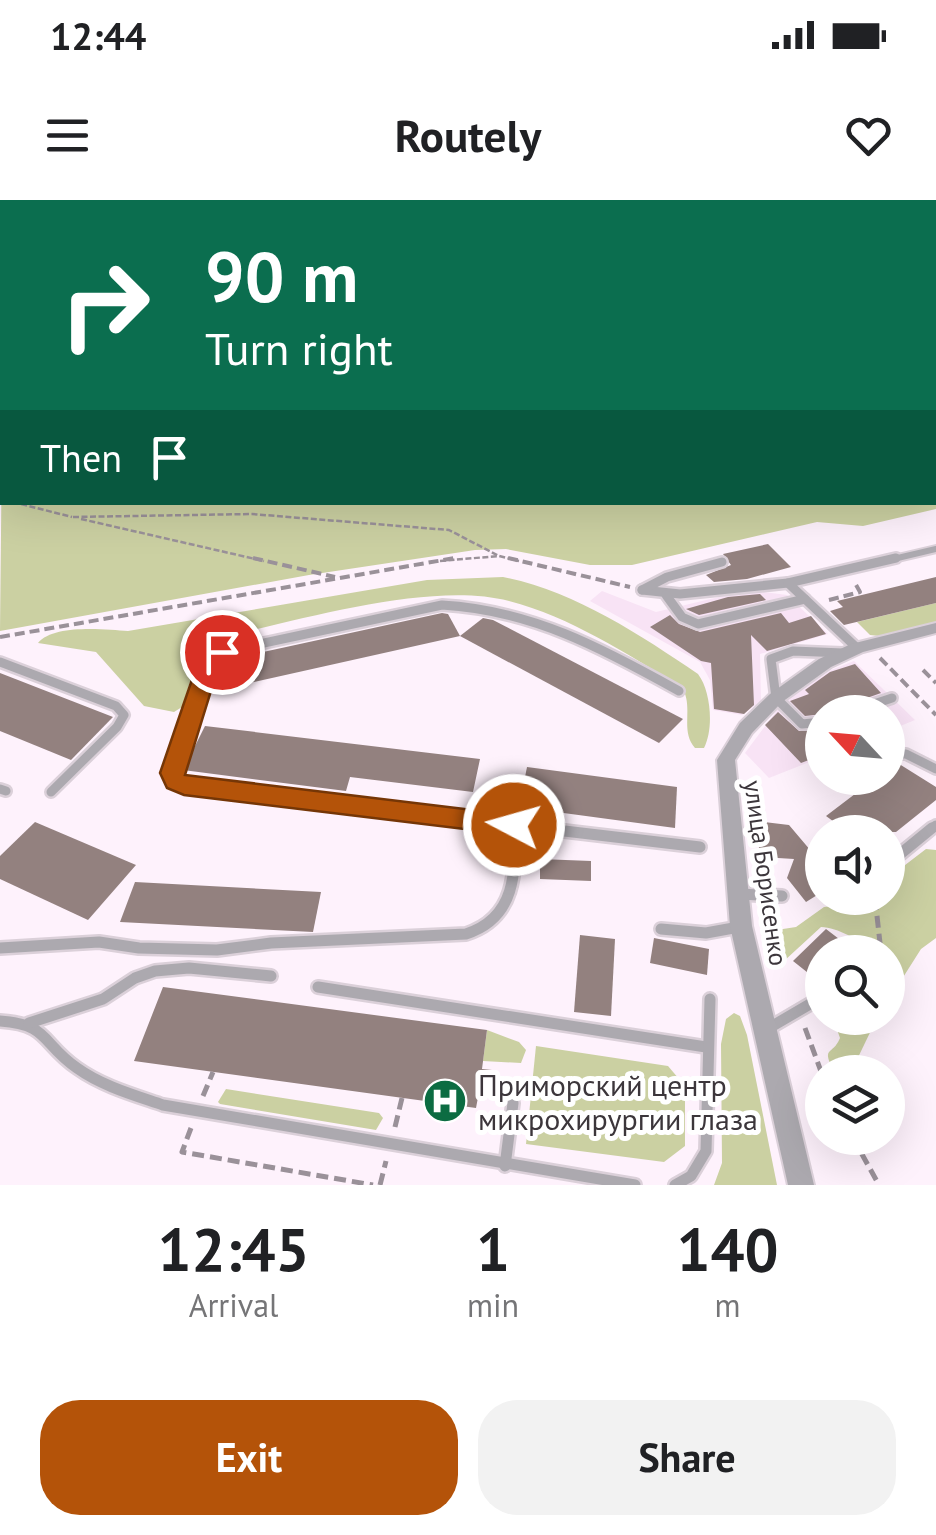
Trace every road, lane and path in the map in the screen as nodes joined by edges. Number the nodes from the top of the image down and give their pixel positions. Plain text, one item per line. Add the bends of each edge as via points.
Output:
1 (26, 505) edge
2 (73, 517) junction
3 (936, 549) edge
4 (499, 556) junction
5 (722, 562) dead end
6 (870, 577) dead end
7 (340, 578) junction
8 (788, 583) junction
9 (642, 590) junction
10 (666, 595) junction
11 (818, 595) dead end
12 (805, 599) junction
13 (824, 601) junction
14 (836, 613) dead end
15 (936, 628) edge
16 (0, 637) edge
17 (857, 649) junction
18 (0, 662) edge
19 (923, 670) dead end
20 (936, 683) edge
21 (679, 691) dead end
22 (776, 698) junction
23 (936, 715) edge
24 (805, 724) edge
25 (905, 754) edge
26 (936, 769) edge
27 (50, 792) dead end
28 (514, 825) junction
29 (936, 825) edge
30 (700, 847) dead end
31 (905, 850) edge
32 (736, 894) junction
33 (782, 896) dead end
34 (741, 926) junction
35 (661, 929) dead end
36 (0, 948) edge
37 (270, 976) dead end
38 (318, 987) dead end
39 (710, 999) dead end
40 (805, 1006) edge
41 (798, 1010) junction
42 (0, 1021) edge
43 (29, 1023) junction
44 (765, 1031) junction
45 (706, 1047) junction
46 (815, 1055) edge
47 (213, 1072) dead end
48 (402, 1098) dead end
49 (513, 1103) dead end
50 (197, 1111) junction
51 (390, 1146) junction
52 (862, 1155) edge
53 (505, 1166) junction
54 (377, 1185) edge
55 (635, 1185) edge
56 (675, 1185) edge
57 (801, 1185) edge
58 (879, 1185) edge

1 - 2 path
2 - 4 path via 252,514 449,530
2 - 7 path
3 - 8 lane
4 - 7 path
4 - 9 path
5 - 9 lane
6 - 13 path via 853,581 860,592
7 - 16 path
8 - 10 lane
8 - 12 lane
9 - 10 lane
10 - 12 lane via 698,624
11 - 13 path
12 - 17 lane
13 - 14 path
15 - 17 street, улица Борисенко
17 - 22 street, улица Борисенко
17 - 22 lane via 774,657
17 - 23 path
18 - 27 lane via 124,714
19 - 20 path
21 - 28 lane via 544,620 478,604 442,605 222,652 210,662 172,773 184,786
22 - 24 lane
22 - 32 street, улица Борисенко via 726,760
25 - 26 lane
28 - 30 lane
28 - 36 lane via 514,884 496,915 472,934 218,950 98,942
29 - 31 lane
32 - 33 lane
32 - 34 street, улица Борисенко
34 - 35 lane via 706,933
34 - 44 street, улица Борисенко
37 - 43 lane via 155,971 103,999
38 - 45 lane
39 - 45 lane
40 - 41 lane
41 - 44 lane
41 - 46 path
42 - 43 lane
43 - 50 lane via 75,1067 106,1085
44 - 57 street, улица Борисенко
45 - 56 lane via 706,1151 700,1166
47 - 50 path
48 - 51 path
49 - 53 lane
50 - 51 lane
50 - 54 path via 182,1152
51 - 53 lane
51 - 54 path
52 - 58 path
53 - 55 lane

